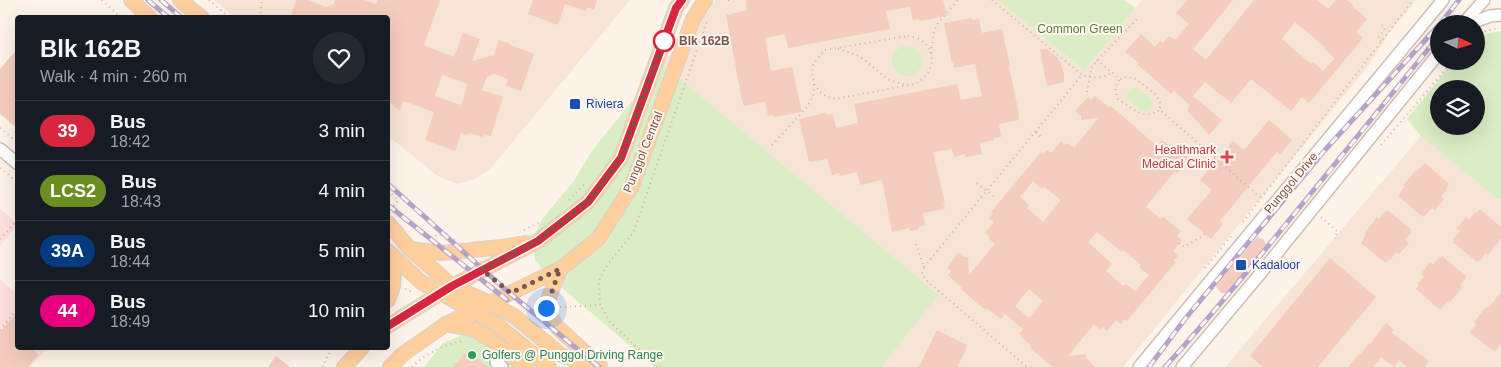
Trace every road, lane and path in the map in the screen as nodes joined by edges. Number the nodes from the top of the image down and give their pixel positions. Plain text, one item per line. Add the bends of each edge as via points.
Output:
1 (102, 0) edge
2 (130, 0) edge
3 (180, 0) edge
4 (209, 0) edge
5 (262, 0) edge
6 (682, 0) edge
7 (705, 0) edge
8 (958, 0) edge
9 (992, 0) edge
10 (1413, 0) edge
11 (1484, 0) edge
12 (1441, 1) edge
13 (118, 15) edge
14 (147, 15) edge
15 (195, 15) edge
16 (226, 15) edge
17 (260, 15) edge
18 (1471, 15) edge
19 (1501, 15) edge
20 (709, 17) dead end
21 (1138, 18) dead end
22 (1485, 18) edge
23 (1382, 25) dead end
24 (1497, 28) dead end
25 (1485, 32) edge
26 (1381, 41) junction
27 (837, 48) junction
28 (931, 53) junction
29 (1097, 60) junction
30 (1430, 64) edge
31 (1445, 70) edge
32 (1112, 72) junction
33 (1082, 75) junction
34 (1090, 78) junction
35 (1120, 79) junction
36 (814, 84) junction
37 (908, 86) junction
38 (1087, 92) dead end
39 (1160, 110) junction
40 (0, 128) edge
41 (1035, 131) junction
42 (1043, 139) dead end
43 (15, 140) edge
44 (772, 144) dead end
45 (1378, 148) dead end
46 (0, 149) edge
47 (15, 162) edge
48 (0, 168) edge
49 (15, 180) edge
50 (587, 181) dead end
51 (978, 183) dead end
52 (986, 190) junction
53 (390, 194) edge
54 (993, 196) dead end
55 (1261, 198) junction
56 (566, 202) dead end
57 (390, 215) edge
58 (1321, 217) dead end
59 (390, 219) edge
60 (545, 220) dead end
61 (15, 222) edge
62 (1241, 225) dead end
63 (520, 232) dead end
64 (1209, 232) dead end
65 (1235, 232) dead end
66 (431, 238) dead end
67 (1335, 238) dead end
68 (0, 239) edge
69 (457, 239) dead end
70 (538, 241) junction
71 (1179, 243) dead end
72 (916, 244) dead end
73 (410, 249) junction
74 (390, 253) edge
75 (390, 260) edge
76 (1207, 265) dead end
77 (924, 267) junction
78 (560, 269) junction
79 (482, 270) junction
80 (446, 290) junction
81 (511, 293) junction
82 (390, 294) edge
83 (490, 303) junction
84 (527, 306) dead end
85 (474, 311) junction
86 (15, 312) edge
87 (446, 324) junction
88 (390, 325) edge
89 (0, 330) edge
90 (469, 339) dead end
91 (331, 350) edge
92 (360, 350) edge
93 (561, 355) junction
94 (322, 367) edge
95 (344, 367) edge
96 (390, 367) edge
97 (412, 367) edge
98 (526, 367) edge
99 (548, 367) edge
100 (576, 367) edge
101 (594, 367) edge
102 (601, 367) edge
103 (657, 367) edge
104 (1027, 367) edge
105 (1139, 367) edge
106 (1182, 367) edge

1 - 13 path
2 - 14 main road
3 - 15 main road
4 - 16 path
5 - 17 path
6 - 70 main road, Punggol Central via 676,8 621,158 588,202
7 - 78 main road, Punggol Central via 693,19 632,186 598,238
8 - 28 path via 938,23
9 - 33 path
10 - 26 path
11 - 18 street
12 - 105 street, Punggol Drive
19 - 22 street
20 - 103 path via 633,234 605,268 599,281 600,305 610,322
21 - 29 path
23 - 26 path via 1385,28 1378,38
24 - 25 path
26 - 55 path
27 - 28 path via 908,36 918,38
27 - 36 path via 825,50 813,64
27 - 37 path via 857,55 887,79
28 - 37 path via 927,75 922,81
29 - 32 path
29 - 34 path
30 - 106 street
31 - 45 path
32 - 34 path
32 - 35 path
33 - 34 path
33 - 41 path
34 - 38 path
35 - 39 path via 1136,79 1156,95
35 - 39 path via 1115,88 1118,99 1143,114 1152,115
36 - 37 path via 827,97 835,99
36 - 44 path via 813,97 807,107
39 - 55 path
40 - 43 path
41 - 42 path
41 - 52 path
46 - 47 street
48 - 49 path
50 - 56 path
51 - 52 path
52 - 54 path
52 - 77 path
53 - 57 path via 398,200
55 - 62 path
58 - 67 path via 1338,232
59 - 73 main road
60 - 63 path
61 - 68 path
64 - 71 path via 1184,247
65 - 76 path
66 - 69 path via 439,234
70 - 73 main road via 442,252
70 - 79 main road, Punggol Central
72 - 77 path
73 - 80 main road
74 - 80 main road via 421,282
75 - 82 main road via 394,268
77 - 104 path via 922,274 926,280
78 - 81 main road, Punggol Central
78 - 102 main road via 546,308 557,327
79 - 80 main road, Punggol Central
79 - 81 path
80 - 83 main road
80 - 85 main road
80 - 88 main road, Punggol Central
81 - 83 main road, Punggol Central
81 - 84 path
83 - 85 main road, Punggol Central
83 - 93 main road via 514,316
85 - 87 main road, Punggol Central
85 - 99 main road via 496,324
86 - 89 path
87 - 96 main road, Punggol Central
87 - 98 main road via 474,329
90 - 97 path via 432,352
91 - 94 path
92 - 95 main road
93 - 100 main road
93 - 101 main road

